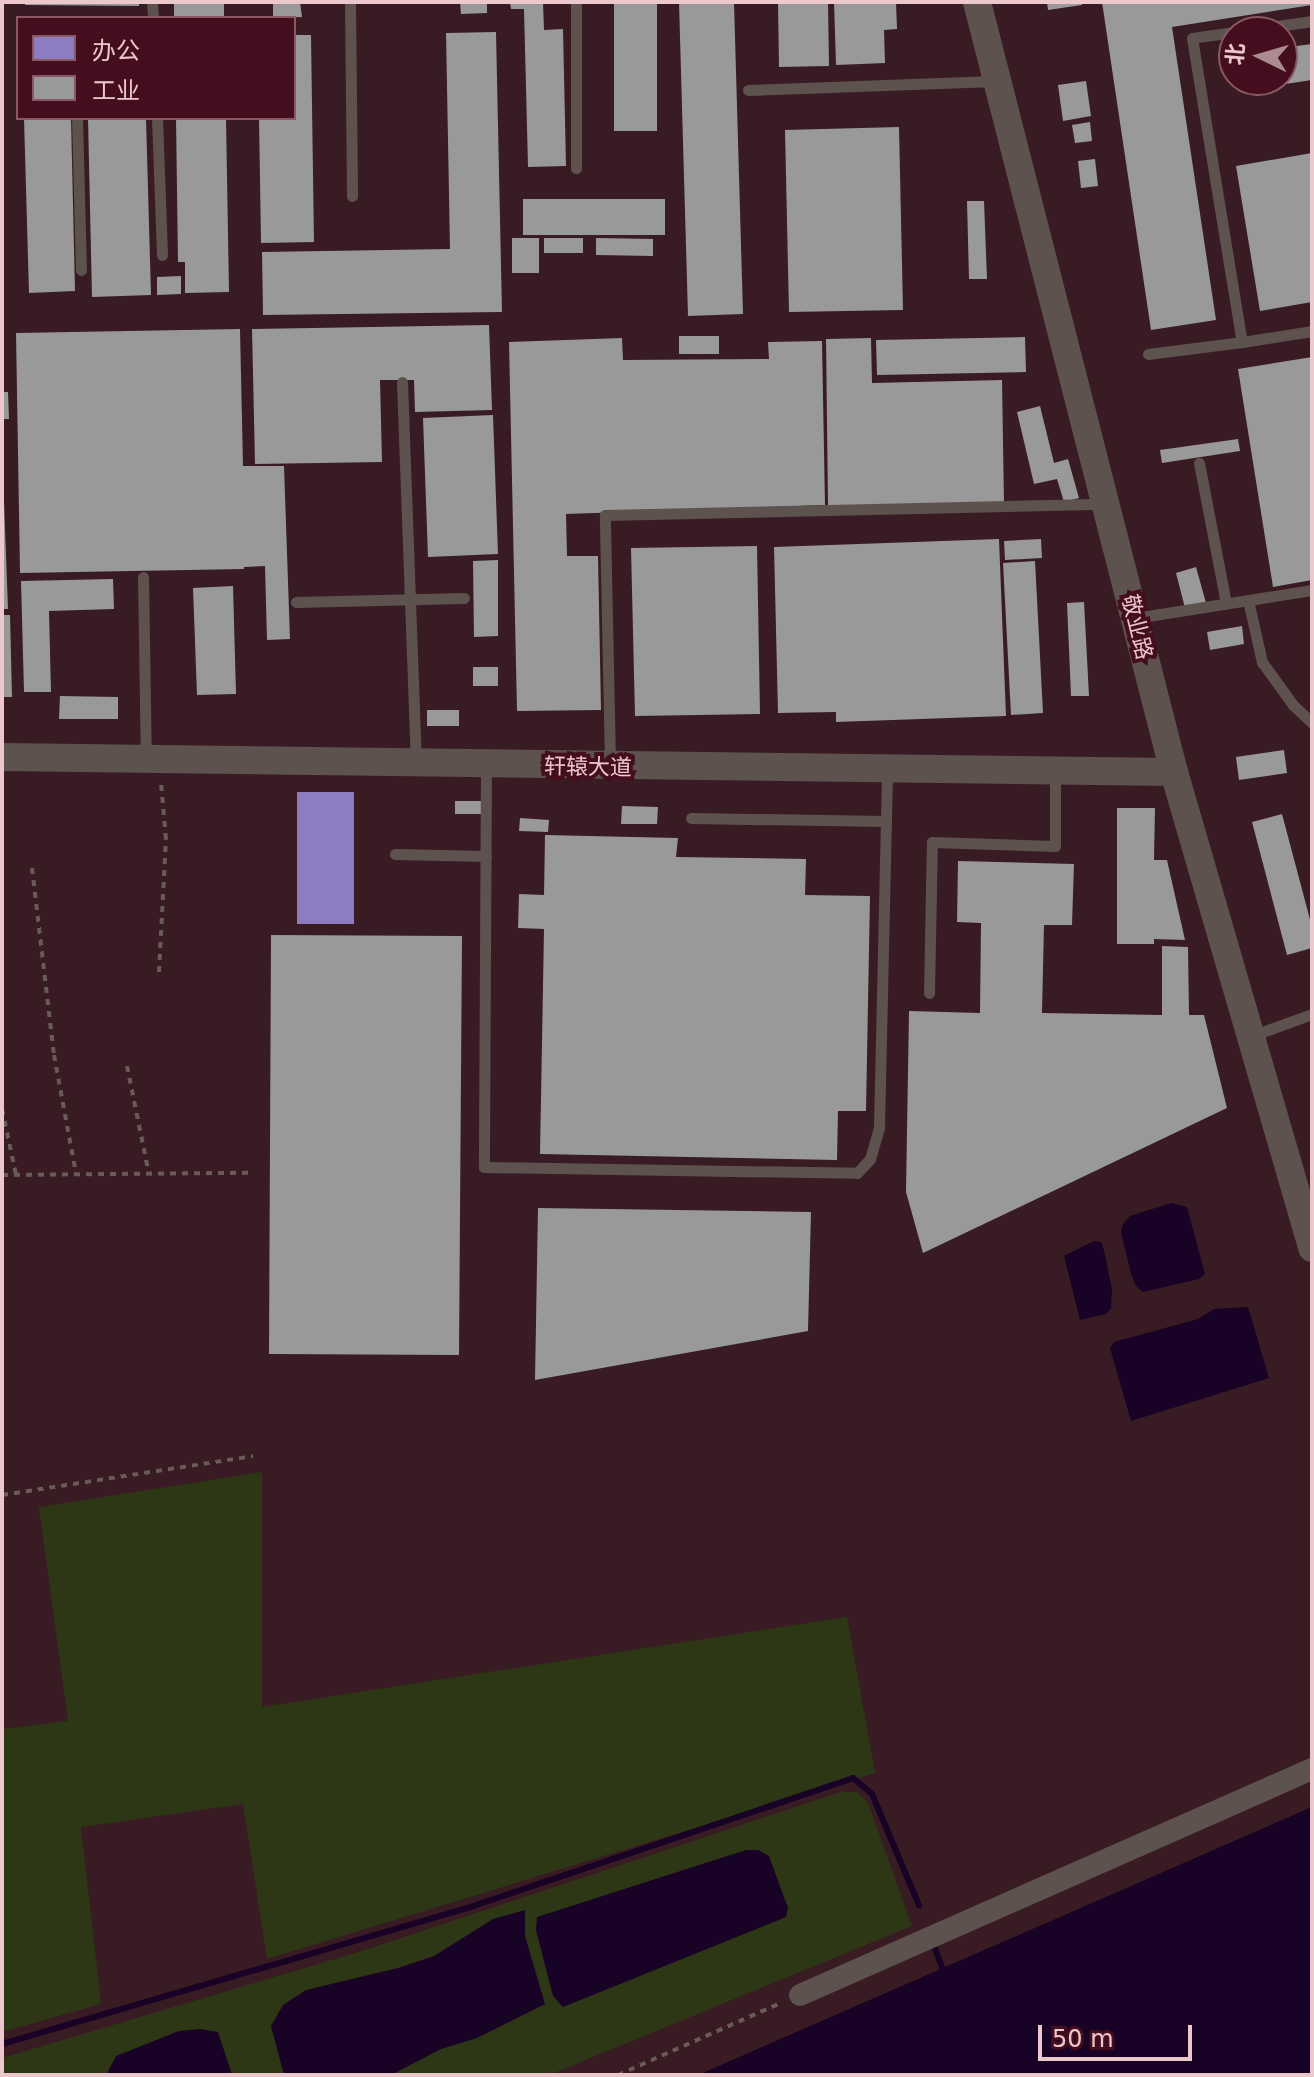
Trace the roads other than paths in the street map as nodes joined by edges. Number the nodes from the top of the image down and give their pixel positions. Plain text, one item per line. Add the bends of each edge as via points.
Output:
1 (350, 2) edge
2 (576, 2) edge
3 (977, 2) edge
4 (1218, 34) edge
5 (997, 81) junction
6 (748, 90) dead end
7 (77, 120) edge
8 (157, 120) edge
9 (576, 168) dead end
10 (352, 196) dead end
11 (162, 255) dead end
12 (81, 270) dead end
13 (1312, 331) edge
14 (1242, 342) junction
15 (1148, 354) dead end
16 (402, 382) dead end
17 (1199, 463) dead end
18 (1106, 504) junction
19 (143, 577) dead end
20 (1312, 590) edge
21 (464, 598) dead end
22 (410, 599) junction
23 (1248, 600) junction
24 (296, 602) dead end
25 (1226, 603) junction
26 (1135, 618) junction
27 (1312, 723) edge
28 (2, 757) edge
29 (152, 760) junction
30 (416, 764) junction
31 (486, 765) junction
32 (610, 768) junction
33 (887, 770) junction
34 (1055, 771) junction
35 (1174, 772) junction
36 (691, 818) dead end
37 (886, 821) junction
38 (395, 854) dead end
39 (486, 856) junction
40 (929, 993) dead end
41 (1312, 1014) edge
42 (1250, 1036) junction
43 (1312, 1248) edge
44 (1312, 1769) edge
45 (800, 1995) road end

1 - 10 lane
2 - 9 lane
3 - 5 street, 敬业路
4 - 14 lane via 1192,38
5 - 6 lane
5 - 18 street, 敬业路
7 - 12 lane
8 - 11 lane
13 - 14 lane
14 - 15 lane
16 - 22 lane
17 - 25 lane
18 - 26 street, 敬业路
18 - 32 lane via 605,515
19 - 29 lane
20 - 23 lane
21 - 22 lane
22 - 24 lane
22 - 30 lane
23 - 25 lane
23 - 27 lane via 1262,662
25 - 26 lane
26 - 35 street, 敬业路
28 - 29 street, 轩辕大道
29 - 30 street, 轩辕大道
30 - 31 street, 轩辕大道
31 - 32 street, 轩辕大道
31 - 39 lane
32 - 33 street, 轩辕大道
33 - 34 street, 轩辕大道
33 - 37 lane
34 - 35 street, 轩辕大道
34 - 40 lane via 1055,846 932,842
35 - 42 street, 敬业路
36 - 37 lane
37 - 39 lane via 879,1127 870,1159 857,1173 484,1167
38 - 39 lane
41 - 42 lane
42 - 43 street, 敬业路
44 - 45 street

